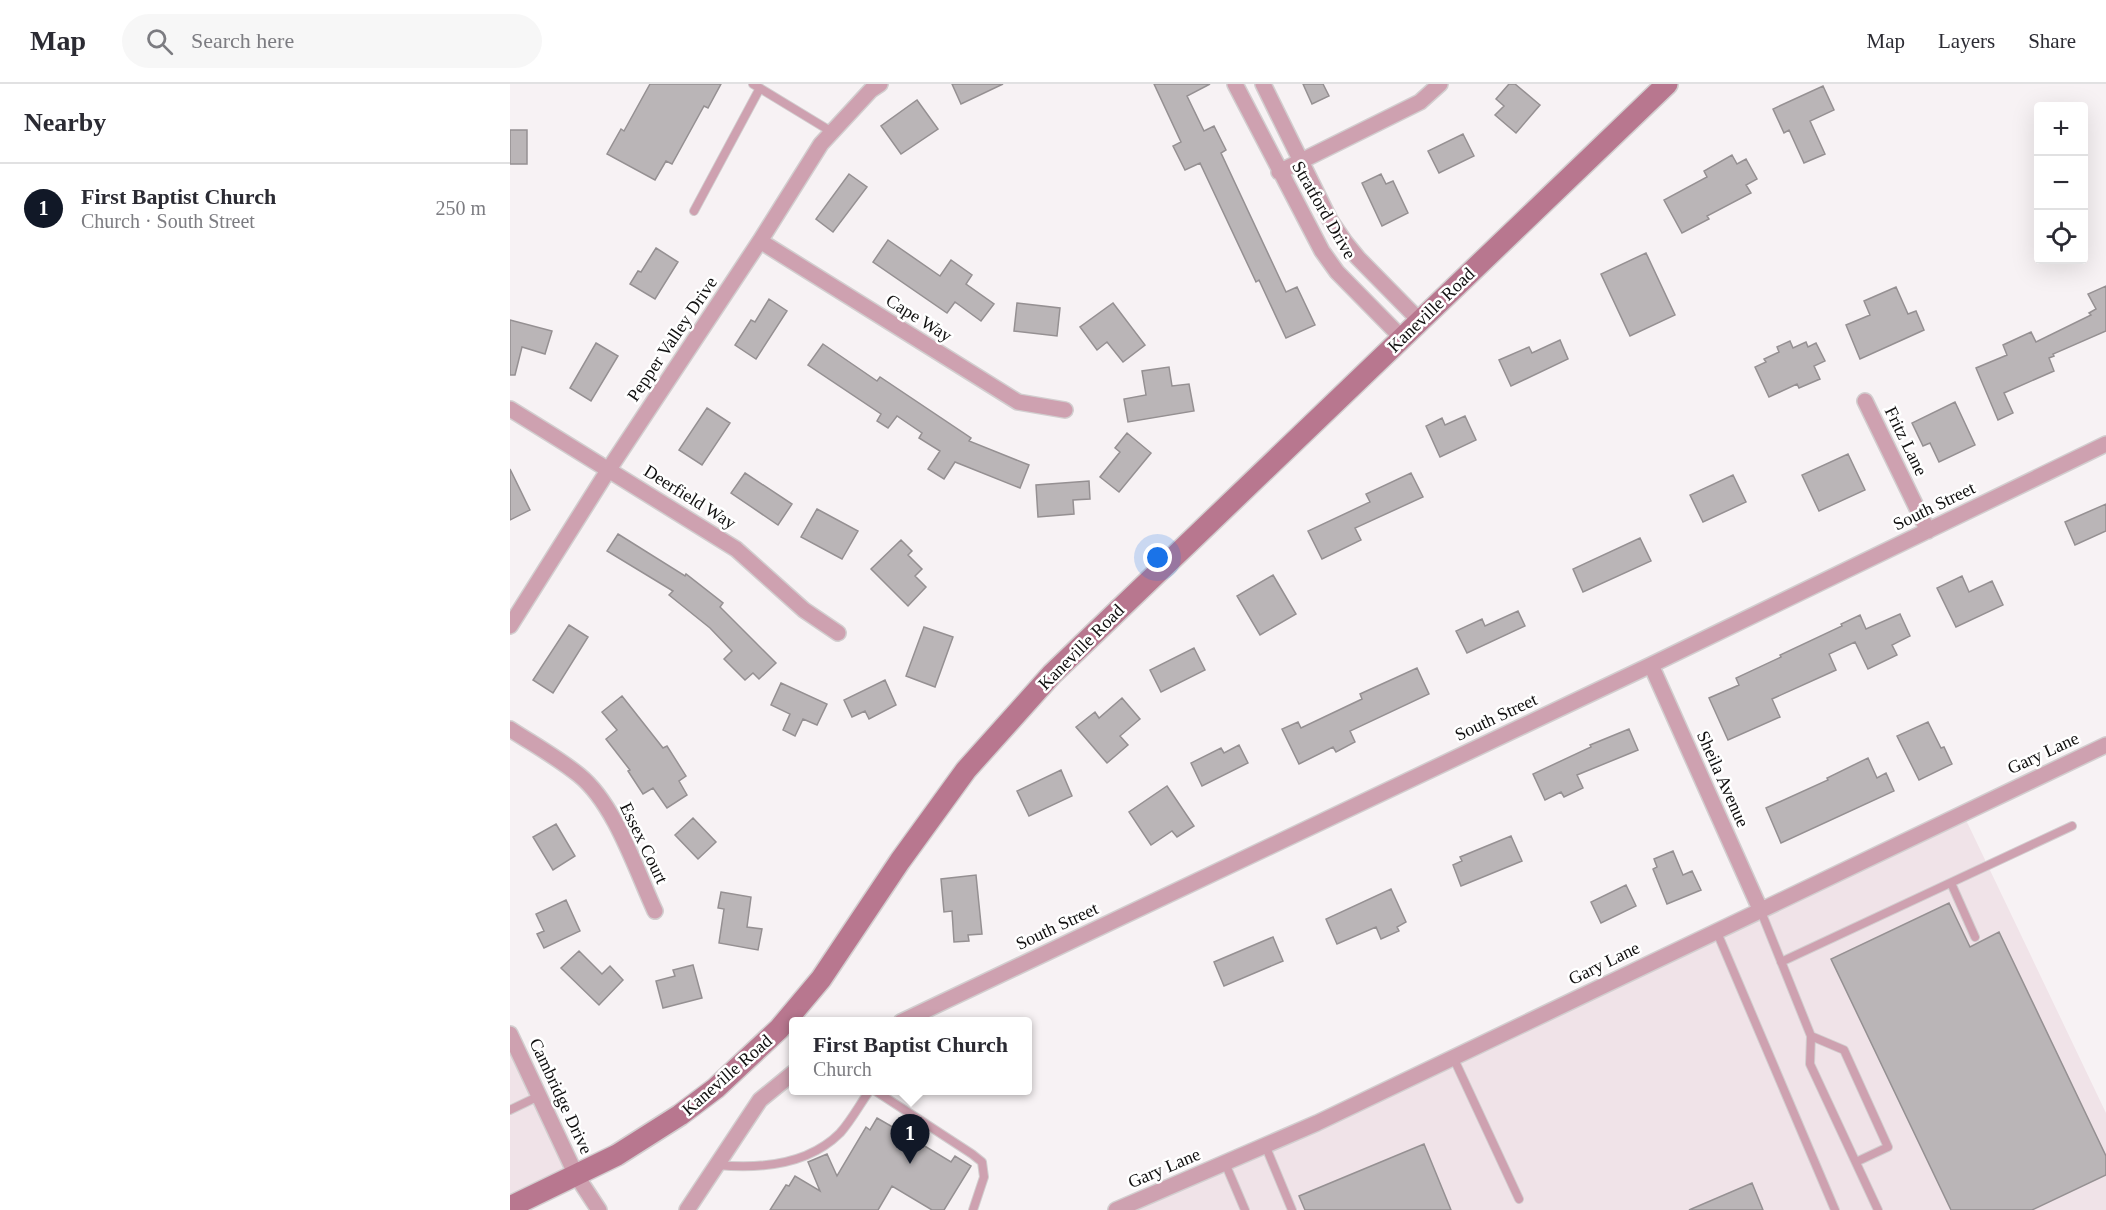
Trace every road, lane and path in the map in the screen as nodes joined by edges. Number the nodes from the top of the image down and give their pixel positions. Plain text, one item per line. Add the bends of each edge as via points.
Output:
1 (880, 84) edge
2 (1235, 84) edge
3 (1263, 84) edge
4 (1440, 84) edge
5 (1668, 84) edge
6 (756, 86) edge
7 (832, 132) junction
8 (1301, 161) junction
9 (1279, 172) junction
10 (694, 211) dead end
11 (760, 241) junction
12 (1420, 321) junction
13 (1402, 338) junction
14 (1864, 401) dead end
15 (510, 409) edge
16 (1065, 410) dead end
17 (2106, 444) edge
18 (609, 469) junction
19 (1928, 531) junction
20 (510, 626) edge
21 (838, 633) dead end
22 (1651, 665) junction
23 (510, 729) edge
24 (2106, 745) edge
25 (2072, 826) dead end
26 (1951, 883) junction
27 (1760, 909) junction
28 (655, 911) dead end
29 (1716, 930) junction
30 (1975, 937) dead end
31 (1781, 962) junction
32 (789, 1017) edge
33 (789, 1017) edge
34 (912, 1017) edge
35 (510, 1034) edge
36 (1812, 1036) junction
37 (1453, 1057) junction
38 (789, 1076) edge
39 (868, 1095) edge
40 (880, 1095) edge
41 (539, 1096) junction
42 (510, 1110) edge
43 (1265, 1145) junction
44 (1856, 1162) junction
45 (1224, 1163) junction
46 (717, 1165) junction
47 (576, 1175) junction
48 (1519, 1199) dead end
49 (510, 1207) edge
50 (599, 1210) edge
51 (687, 1210) edge
52 (973, 1210) edge
53 (1116, 1210) edge
54 (1245, 1210) edge
55 (1292, 1210) edge
56 (1835, 1210) edge
57 (1878, 1210) edge

1 - 7 street, Pepper Valley Drive
2 - 9 street, Stratford Drive
3 - 8 street, Stratford Drive
4 - 8 street via 1420,102
5 - 12 main road, Kaneville Road
6 - 7 lane
6 - 10 lane
7 - 11 street, Pepper Valley Drive
8 - 9 street
8 - 12 street, Stratford Drive via 1345,242
9 - 13 street, Stratford Drive via 1337,272
11 - 16 street, Cape Way via 1018,402
11 - 18 street, Pepper Valley Drive
12 - 13 main road, Kaneville Road
13 - 32 main road, Kaneville Road via 1101,627 1008,722 938,807 821,979
14 - 19 street, Fritz Lane
15 - 18 street, Deerfield Way
17 - 19 street, South Street
18 - 20 street, Pepper Valley Drive
18 - 21 street, Deerfield Way via 735,549 804,610
19 - 22 street, South Street
22 - 27 street, Sheila Avenue
22 - 34 street, South Street
23 - 28 street, Essex Court via 580,776 595,792 616,825
24 - 27 street, Gary Lane
25 - 26 lane
26 - 30 lane
26 - 31 lane
27 - 29 street, Gary Lane
27 - 31 lane
29 - 37 street, Gary Lane
29 - 56 lane
31 - 36 lane
33 - 47 main road, Kaneville Road via 716,1088 680,1115 617,1155
35 - 41 street, Cambridge Drive
36 - 44 lane via 1810,1064
36 - 44 lane via 1844,1050 1888,1147
37 - 43 street, Gary Lane
37 - 48 lane
38 - 46 street via 760,1100
39 - 46 lane via 840,1133 810,1154 775,1165
40 - 52 lane via 982,1162 984,1177
41 - 42 lane
41 - 47 street, Cambridge Drive
43 - 45 street, Gary Lane
43 - 55 lane
44 - 57 lane
45 - 53 street, Gary Lane
45 - 54 lane
46 - 51 street
47 - 49 main road, Kaneville Road
47 - 50 street

